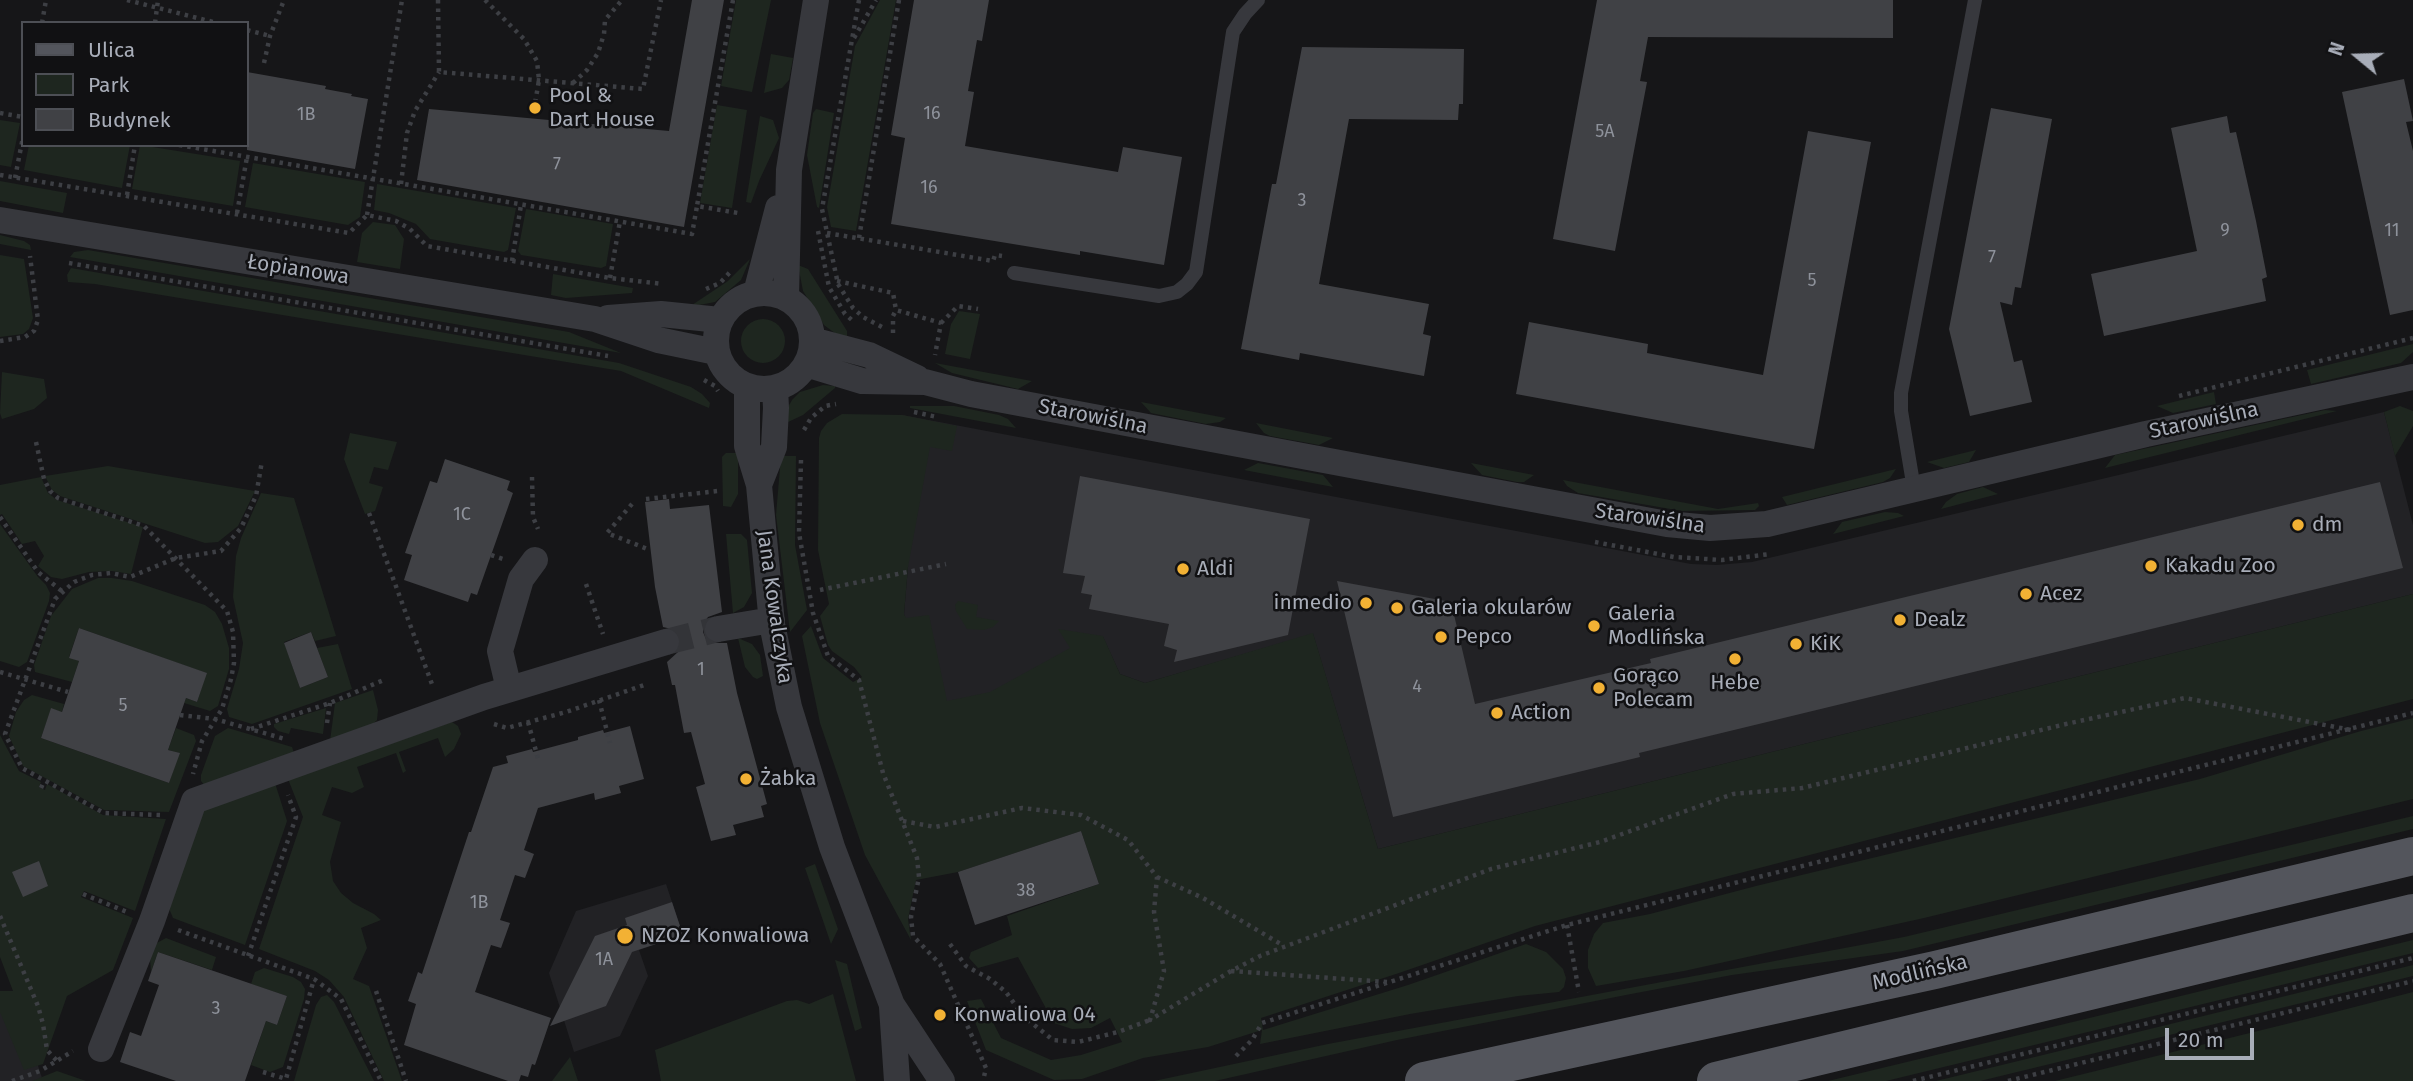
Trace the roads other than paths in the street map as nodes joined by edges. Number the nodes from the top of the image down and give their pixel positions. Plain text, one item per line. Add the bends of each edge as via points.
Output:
1 (816, 0) edge
2 (1258, 0) edge
3 (1975, 0) edge
4 (789, 170) junction
5 (0, 220) edge
6 (1014, 273) dead end
7 (756, 293) junction
8 (786, 298) junction
9 (595, 319) junction
10 (720, 320) junction
11 (716, 352) junction
12 (809, 352) junction
13 (2413, 377) edge
14 (925, 382) junction
15 (747, 387) junction
16 (775, 388) junction
17 (759, 485) junction
18 (1914, 489) junction
19 (535, 560) dead end
20 (772, 620) junction
21 (718, 629) tunnel mouth
22 (666, 642) tunnel mouth
23 (509, 689) junction
24 (2413, 856) edge
25 (2413, 912) edge
26 (892, 1005) junction
27 (102, 1049) road end
28 (897, 1081) edge
29 (942, 1081) edge
30 (1424, 1081) edge
31 (1716, 1081) edge

1 - 4 street
2 - 6 lane via 1233,32 1196,272 1187,284 1159,296
3 - 18 lane via 1901,393
4 - 7 street
4 - 8 street
5 - 9 street, Łopianowa
7 - 8 street
7 - 10 street via 741,298
8 - 12 street via 809,323
9 - 10 street, Łopianowa via 661,314
9 - 11 street, Łopianowa via 658,340
10 - 11 street
11 - 15 street via 733,379
12 - 14 street, Starowiślna via 851,350
12 - 14 street, Starowiślna via 845,376 862,381
12 - 16 street via 798,375
13 - 18 street, Starowiślna
14 - 18 street, Starowiślna via 1688,527 1767,524
15 - 16 street
15 - 17 street, Jana Kowalczyka via 747,446
16 - 17 street, Jana Kowalczyka via 774,447
17 - 20 street, Jana Kowalczyka
19 - 23 street via 521,579 500,651
20 - 21 street
20 - 26 street, Jana Kowalczyka via 789,707 832,847
22 - 23 street
23 - 27 street via 278,770 192,809
24 - 30 main road, Modlińska via 1935,971
25 - 31 main road
26 - 28 street, Jana Kowalczyka
26 - 29 street, Jana Kowalczyka

